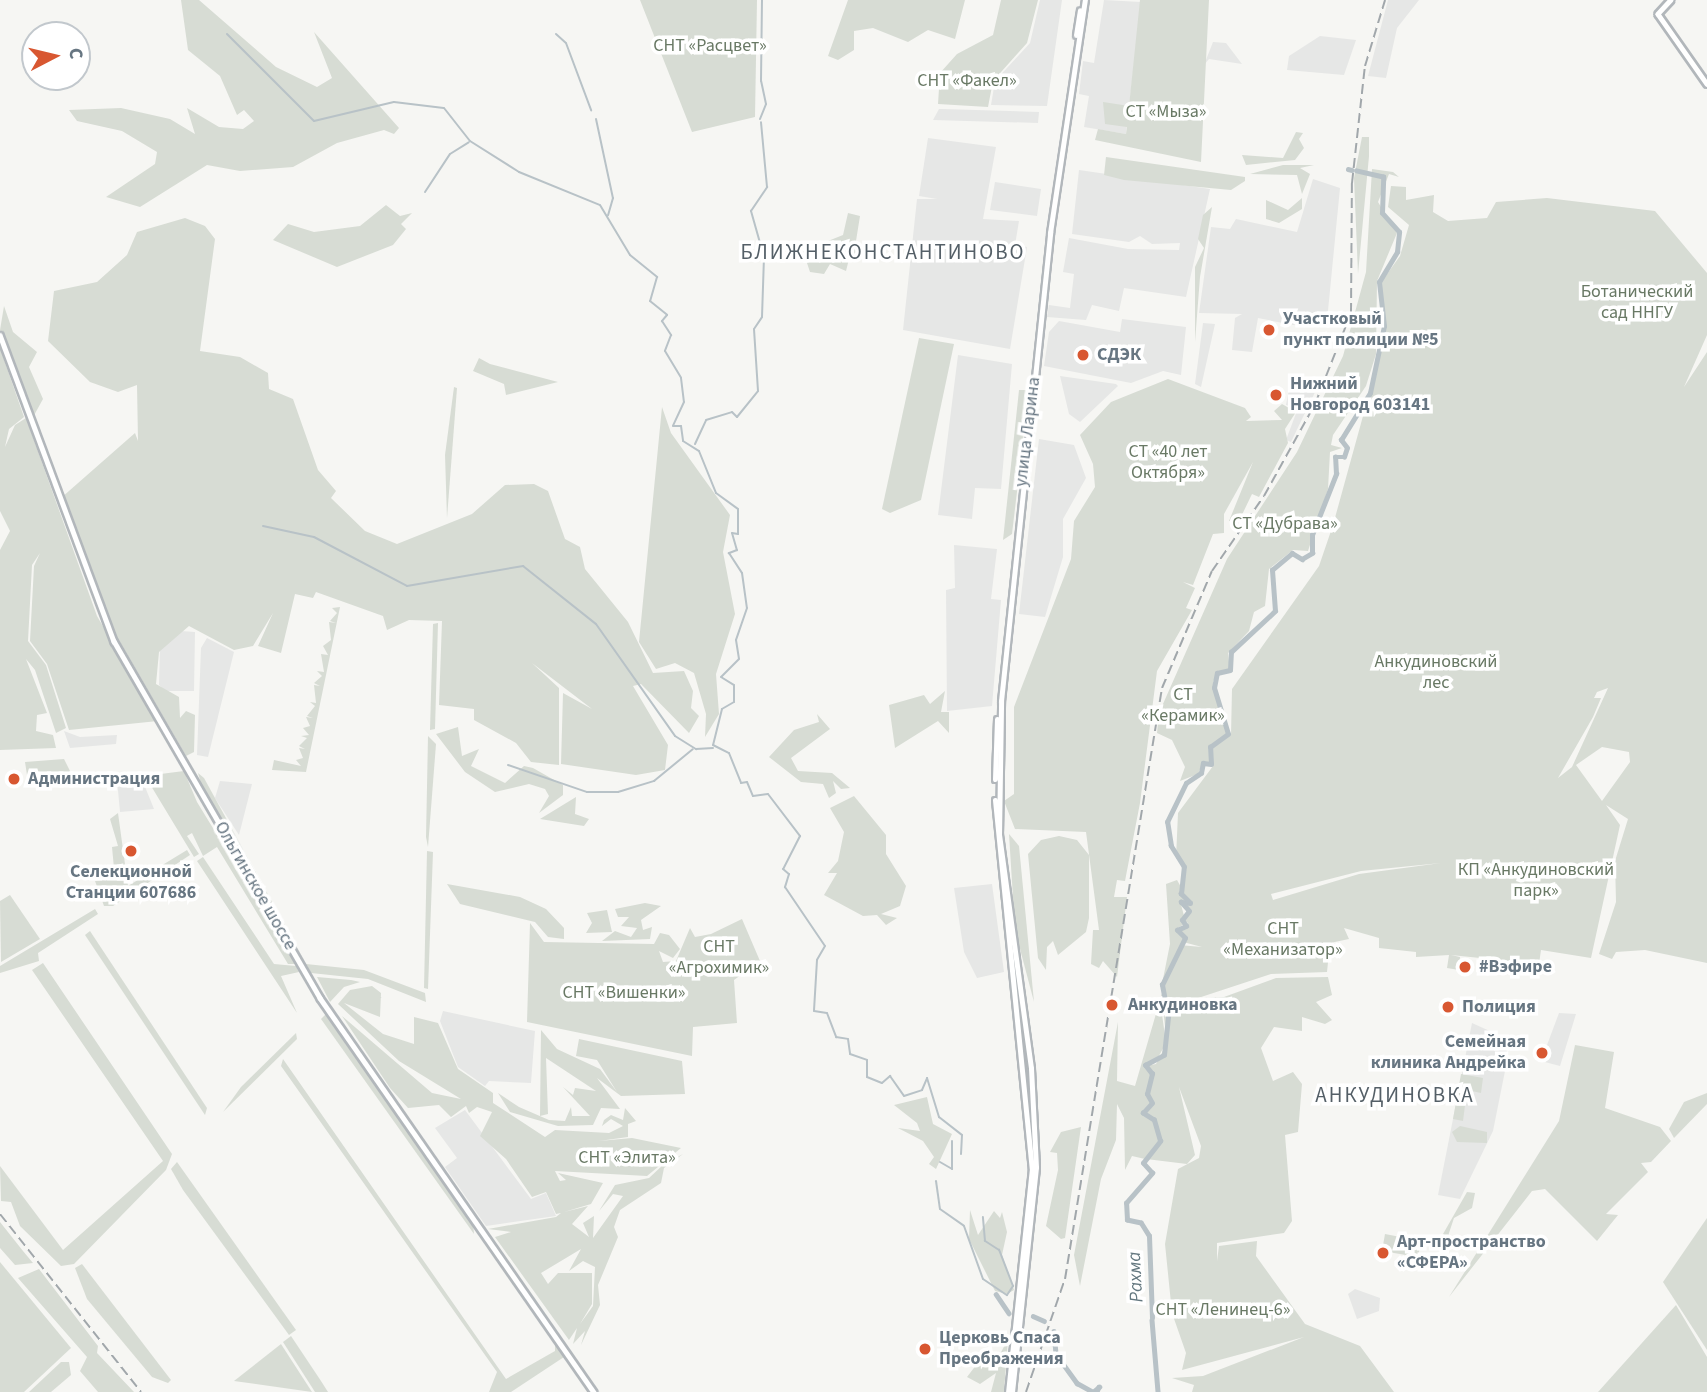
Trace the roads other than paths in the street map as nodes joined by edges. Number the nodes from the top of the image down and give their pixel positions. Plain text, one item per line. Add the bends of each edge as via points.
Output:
1 (1083, 0) edge
2 (1671, 0) edge
3 (1707, 85) edge
4 (0, 335) edge
5 (1001, 688) junction
6 (594, 1392) edge
7 (1010, 1392) edge

1 - 5 main road, улица Ларина via 1051,224
2 - 3 main road via 1658,13
4 - 6 main road, Ольгинское шоссе via 114,641 320,998
5 - 7 main road via 995,841 1025,1059 1032,1168
5 - 7 main road, улица Ларина via 1002,866 1032,1078 1037,1167

